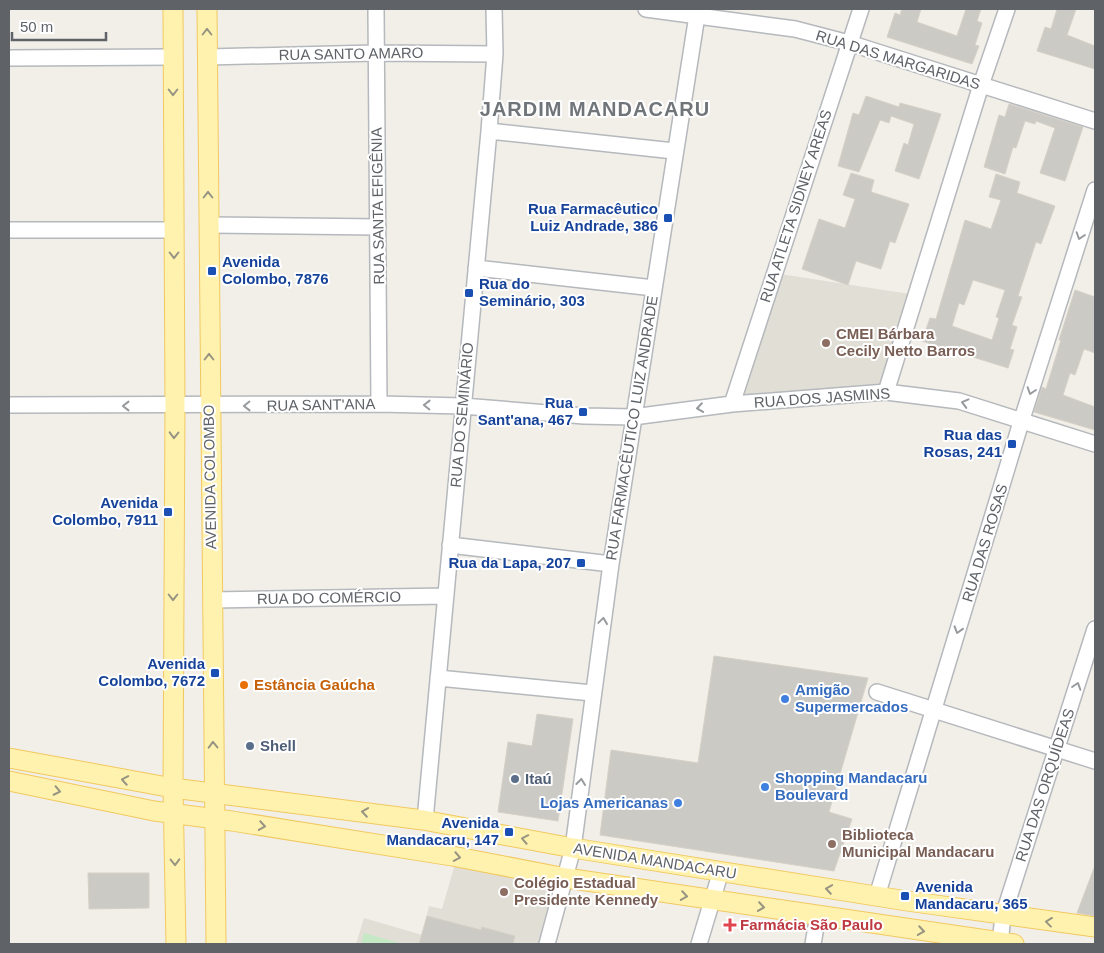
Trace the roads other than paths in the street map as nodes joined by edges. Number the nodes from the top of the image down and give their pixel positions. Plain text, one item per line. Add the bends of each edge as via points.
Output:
1 (173, 9) edge
2 (207, 9) edge
3 (376, 9) edge
4 (494, 9) edge
5 (646, 9) edge
6 (861, 9) edge
7 (1007, 9) edge
8 (697, 12) edge
9 (849, 43) junction
10 (375, 53) junction
11 (495, 54) junction
12 (173, 57) junction
13 (208, 57) junction
14 (9, 58) edge
15 (981, 84) junction
16 (1095, 121) edge
17 (489, 131) junction
18 (674, 151) junction
19 (1095, 190) edge
20 (208, 225) junction
21 (378, 227) junction
22 (9, 230) edge
23 (174, 230) junction
24 (476, 268) junction
25 (654, 288) junction
26 (886, 392) junction
27 (380, 404) junction
28 (732, 404) junction
29 (9, 406) edge
30 (175, 406) junction
31 (210, 406) junction
32 (463, 406) junction
33 (633, 417) junction
34 (1022, 419) junction
35 (1095, 444) edge
36 (450, 545) junction
37 (611, 564) junction
38 (446, 596) junction
39 (212, 600) junction
40 (1095, 629) edge
41 (438, 678) junction
42 (877, 692) dead end
43 (592, 693) junction
44 (934, 709) junction
45 (1056, 750) junction
46 (9, 758) edge
47 (1095, 761) edge
48 (9, 781) edge
49 (173, 788) junction
50 (214, 793) junction
51 (321, 806) junction
52 (174, 814) junction
53 (214, 820) junction
54 (425, 820) junction
55 (315, 834) junction
56 (573, 848) junction
57 (721, 872) junction
58 (566, 878) junction
59 (877, 896) junction
60 (712, 900) junction
61 (818, 915) junction
62 (1003, 916) junction
63 (1095, 927) edge
64 (1007, 943) edge
65 (176, 944) edge
66 (216, 944) edge
67 (547, 944) edge
68 (699, 944) edge
69 (813, 944) edge

1 - 12 main road
13 -> 2 main road, AVENIDA COLOMBO
3 - 10 street, RUA SANTA EFIGÊNIA
4 - 11 street, RUA DO SEMINÁRIO
5 - 8 street, RUA DAS MARGARIDAS
6 - 9 street, RUA ATLETA SIDNEY AREAS
7 - 15 street
8 - 9 street, RUA DAS MARGARIDAS via 795,29
8 - 18 street, RUA FARMACÊUTICO LUIZ ANDRADE
9 - 15 street, RUA DAS MARGARIDAS
9 - 28 street, RUA ATLETA SIDNEY AREAS
10 - 11 street, RUA SANTO AMARO
10 - 13 street, RUA SANTO AMARO
10 - 21 street, RUA SANTA EFIGÊNIA
11 - 17 street, RUA DO SEMINÁRIO
12 - 14 street
12 -> 23 main road
20 -> 13 main road, AVENIDA COLOMBO
15 - 16 street, RUA DAS MARGARIDAS
15 - 26 street
17 - 18 street
17 - 24 street, RUA DO SEMINÁRIO
18 - 25 street, RUA FARMACÊUTICO LUIZ ANDRADE
19 -> 34 street, RUA DAS ROSAS
20 - 21 street
31 -> 20 main road, AVENIDA COLOMBO
21 - 27 street, RUA SANTA EFIGÊNIA
22 - 23 street
23 -> 30 main road
24 - 25 street
24 - 32 street, RUA DO SEMINÁRIO
25 - 33 street, RUA FARMACÊUTICO LUIZ ANDRADE
26 - 28 street, RUA DOS JASMINS
34 -> 26 street, RUA DOS JASMINS via 960,401
27 -> 31 street, RUA SANT'ANA
32 -> 27 street, RUA SANT'ANA
28 -> 33 street, RUA DOS JASMINS
30 -> 29 street, RUA SANT'ANA
30 - 31 street, RUA SANT'ANA
30 -> 49 main road
31 - 39 main road, AVENIDA COLOMBO
32 - 33 street, RUA SANT'ANA
32 - 36 street, RUA DO SEMINÁRIO
33 - 37 street, RUA FARMACÊUTICO LUIZ ANDRADE
34 - 35 street, RUA DOS JASMINS
34 -> 44 street, RUA DAS ROSAS
36 - 37 street
36 - 38 street, RUA DO SEMINÁRIO
43 -> 37 street, RUA FARMACÊUTICO LUIZ ANDRADE
38 - 39 street, RUA DO COMÉRCIO
38 - 41 street, RUA DO SEMINÁRIO
50 -> 39 main road, AVENIDA COLOMBO
45 -> 40 street, RUA DAS ORQUÍDEAS
41 - 43 street
41 - 54 street, RUA DO SEMINÁRIO
42 - 44 street
56 -> 43 street, RUA FARMACÊUTICO LUIZ ANDRADE
44 - 45 street
44 - 59 street, RUA DAS ROSAS
45 - 47 street
45 - 62 street, RUA DAS ORQUÍDEAS
49 -> 46 main road, AVENIDA MANDACARU
48 -> 52 main road, AVENIDA MANDACARU
49 - 50 main road, AVENIDA MANDACARU
49 - 52 main road
50 - 51 main road, AVENIDA MANDACARU
50 - 53 main road, AVENIDA COLOMBO
54 -> 51 main road, AVENIDA MANDACARU
51 - 55 main road
52 - 53 main road, AVENIDA MANDACARU
52 -> 65 main road
53 -> 55 main road, AVENIDA MANDACARU
53 - 66 main road, AVENIDA COLOMBO
56 -> 54 main road, AVENIDA MANDACARU
55 -> 58 main road, AVENIDA MANDACARU
56 - 57 main road, AVENIDA MANDACARU
56 - 58 street, RUA FARMACÊUTICO LUIZ ANDRADE
59 -> 57 main road, AVENIDA MANDACARU
57 - 60 street
58 -> 60 main road, AVENIDA MANDACARU
58 - 67 street, RUA FARMACÊUTICO LUIZ ANDRADE
59 - 62 main road, AVENIDA MANDACARU
60 -> 61 main road, AVENIDA MANDACARU
60 - 68 street
61 -> 64 main road, AVENIDA MANDACARU
61 - 69 street
63 -> 62 main road, AVENIDA MANDACARU
62 - 64 street, RUA DAS ORQUÍDEAS

